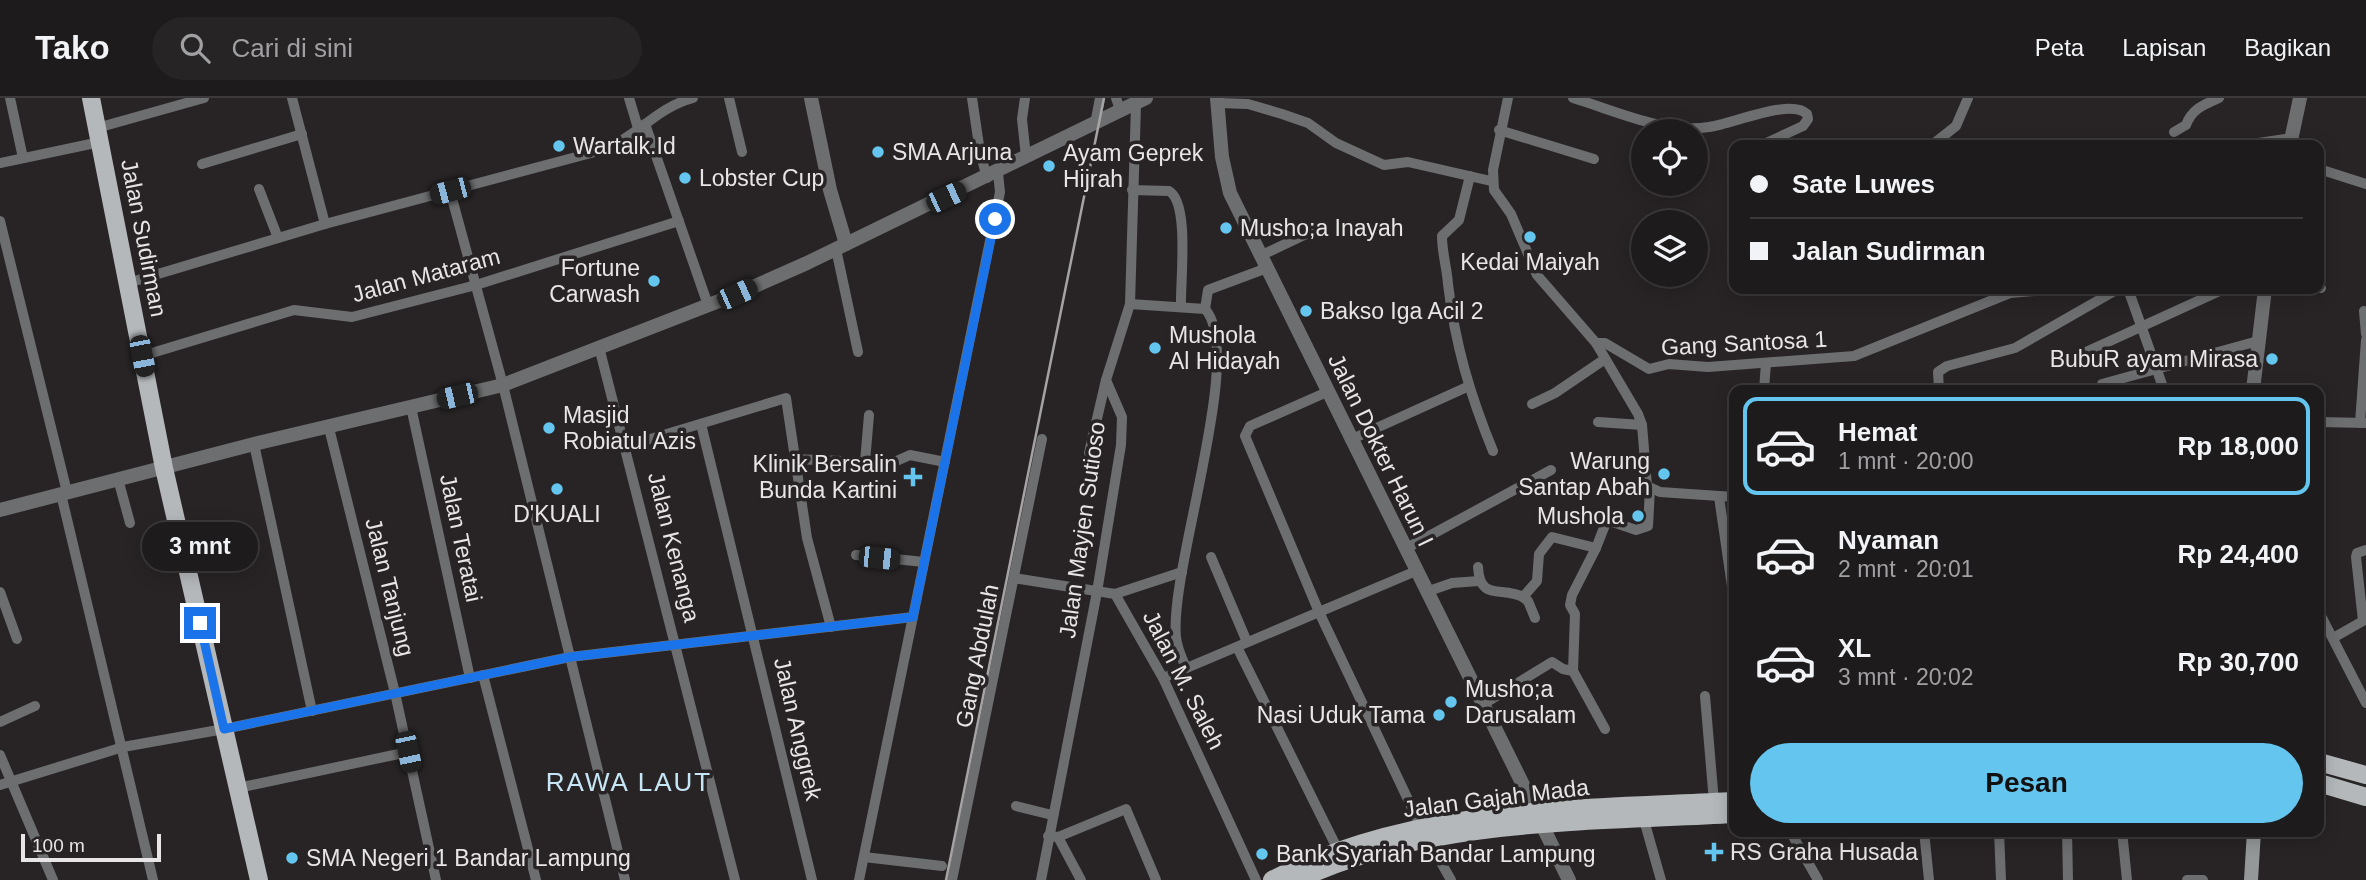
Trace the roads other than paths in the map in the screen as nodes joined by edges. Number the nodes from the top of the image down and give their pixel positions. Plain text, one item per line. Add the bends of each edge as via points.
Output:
1 (10, 98) edge
2 (91, 98) edge
3 (204, 98) edge
4 (292, 98) edge
5 (629, 98) edge
6 (693, 98) edge
7 (729, 98) edge
8 (811, 98) edge
9 (972, 98) edge
10 (1025, 98) edge
11 (1100, 98) edge
12 (1508, 98) edge
13 (1573, 98) edge
14 (1968, 98) edge
15 (2219, 98) edge
16 (2300, 98) edge
17 (1218, 100) edge
18 (1141, 101) edge
19 (1119, 105) edge
20 (1095, 124) junction
21 (641, 126) junction
22 (1499, 130) junction
23 (2174, 132) dead end
24 (302, 134) junction
25 (99, 135) junction
26 (1773, 140) edge
27 (1938, 140) edge
28 (2291, 140) edge
29 (742, 152) dead end
30 (1026, 157) junction
31 (23, 158) junction
32 (1594, 159) dead end
33 (0, 163) edge
34 (202, 164) dead end
35 (2324, 171) edge
36 (992, 175) junction
37 (1469, 176) junction
38 (1491, 181) junction
39 (2366, 184) edge
40 (259, 189) dead end
41 (1132, 190) junction
42 (450, 191) junction
43 (679, 221) junction
44 (325, 224) junction
45 (1, 227) edge
46 (1321, 227) dead end
47 (278, 239) junction
48 (841, 247) junction
49 (1264, 262) junction
50 (128, 283) junction
51 (476, 285) junction
52 (2002, 294) edge
53 (2109, 294) edge
54 (2130, 294) edge
55 (2212, 294) edge
56 (2264, 294) edge
57 (1130, 304) junction
58 (708, 305) junction
59 (1181, 307) junction
60 (1205, 309) junction
61 (2364, 311) edge
62 (2141, 325) junction
63 (2366, 334) edge
64 (2366, 340) edge
65 (2258, 341) junction
66 (1596, 343) junction
67 (599, 347) junction
68 (858, 352) dead end
69 (142, 356) junction
70 (1605, 359) junction
71 (2064, 362) dead end
72 (1766, 363) junction
73 (2156, 368) junction
74 (1106, 380) junction
75 (2102, 384) dead end
76 (1764, 385) edge
77 (1939, 385) edge
78 (2162, 385) edge
79 (2254, 385) edge
80 (503, 386) junction
81 (1467, 387) junction
82 (1326, 392) junction
83 (1532, 404) dead end
84 (411, 407) junction
85 (869, 415) dead end
86 (1598, 422) dead end
87 (2324, 422) edge
88 (2363, 423) edge
89 (701, 424) junction
90 (1642, 425) junction
91 (329, 428) junction
92 (1042, 439) dead end
93 (1350, 439) junction
94 (254, 444) junction
95 (627, 446) junction
96 (1493, 451) dead end
97 (1089, 453) dead end
98 (793, 459) junction
99 (945, 462) junction
100 (865, 463) junction
101 (164, 468) junction
102 (1551, 470) dead end
103 (118, 479) junction
104 (1650, 489) junction
105 (64, 493) junction
106 (1719, 497) junction
107 (1729, 497) edge
108 (0, 510) edge
109 (130, 523) dead end
110 (1596, 548) junction
111 (1405, 549) junction
112 (2366, 550) edge
113 (856, 555) dead end
114 (1211, 557) dead end
115 (924, 562) junction
116 (1729, 566) edge
117 (1478, 567) dead end
118 (1416, 571) junction
119 (1182, 572) junction
120 (1014, 578) junction
121 (1479, 581) junction
122 (0, 592) edge
123 (1097, 592) junction
124 (1426, 592) junction
125 (1115, 594) junction
126 (1523, 597) junction
127 (1319, 612) junction
128 (913, 617) junction
129 (1535, 618) dead end
130 (2324, 621) edge
131 (831, 627) junction
132 (755, 636) junction
133 (2333, 638) junction
134 (17, 639) dead end
135 (677, 644) junction
136 (1242, 644) junction
137 (570, 657) junction
138 (1186, 668) junction
139 (1573, 671) junction
140 (483, 675) junction
141 (470, 678) junction
142 (1163, 678) junction
143 (395, 693) junction
144 (1704, 696) dead end
145 (2365, 701) edge
146 (1482, 705) junction
147 (35, 706) dead end
148 (312, 711) junction
149 (0, 722) edge
150 (224, 729) junction
151 (1605, 729) dead end
152 (123, 747) junction
153 (408, 752) junction
154 (0, 755) edge
155 (2324, 774) edge
156 (13, 781) junction
157 (0, 785) edge
158 (2361, 785) edge
159 (238, 788) junction
160 (1729, 801) edge
161 (1714, 802) junction
162 (1016, 806) dead end
163 (1667, 812) junction
164 (1729, 814) edge
165 (1052, 815) junction
166 (1539, 819) junction
167 (1644, 820) junction
168 (1426, 835) junction
169 (1053, 837) junction
170 (1793, 837) edge
171 (1925, 837) edge
172 (1999, 837) edge
173 (2067, 837) edge
174 (2123, 837) edge
175 (2254, 837) edge
176 (1390, 843) junction
177 (1338, 850) junction
178 (864, 857) junction
179 (942, 866) dead end
180 (1305, 879) edge
181 (53, 880) edge
182 (153, 880) edge
183 (259, 880) edge
184 (436, 880) edge
185 (536, 880) edge
186 (625, 880) edge
187 (735, 880) edge
188 (813, 880) edge
189 (859, 880) edge
190 (953, 880) edge
191 (1041, 880) edge
192 (1081, 880) edge
193 (1156, 880) edge
194 (1256, 880) edge
195 (1272, 880) edge
196 (1451, 880) edge
197 (1569, 880) edge
198 (1661, 880) edge
199 (1818, 880) edge
200 (1929, 880) edge
201 (2001, 880) edge
202 (2068, 880) edge
203 (2127, 880) edge
204 (2187, 880) edge
205 (2203, 880) edge
206 (2251, 880) edge

1 - 31 street
2 - 25 main road, Jalan Sudirman
3 - 25 street
4 - 24 street
5 - 21 street
6 - 21 street via 669,106
7 - 29 street
8 - 48 street
9 - 36 street via 979,152
10 - 30 street
11 - 20 street
12 - 22 street
13 - 26 street via 1683,129 1713,127 1780,107 1798,107 1807,114 1803,126
14 - 27 street via 1956,126
15 - 23 street via 2190,114 2186,125
16 - 28 street
17 - 37 street via 1265,107 1308,123 1335,143 1384,165 1408,162
17 - 49 street, Jalan Dokter Harun I via 1228,184
18 - 19 street
18 - 41 street
19 - 20 street
20 - 30 street
21 - 42 street via 606,149
21 - 43 street
22 - 32 street
22 - 38 street
24 - 34 street
24 - 44 street
25 - 31 street
25 - 50 main road, Jalan Sudirman
30 - 36 street
31 - 33 street
35 - 39 street
36 - 48 street
36 - 99 street via 1000,192
37 - 38 street
37 - 81 street via 1460,220 1442,236 1455,337
38 - 66 street via 1537,275
40 - 47 street
41 - 57 street
41 - 59 street via 1169,191 1178,201
42 - 44 street
42 - 51 street
43 - 51 street, Jalan Mataram
43 - 58 street
44 - 47 street
45 - 105 street
46 - 49 street
47 - 50 street
48 - 58 street
48 - 68 street
49 - 60 street via 1208,290
49 - 82 street, Jalan Dokter Harun I
50 - 69 main road, Jalan Sudirman
51 - 69 street, Jalan Mataram via 352,317 294,310
51 - 80 street
52 - 72 street, Gang Santosa 1 via 1854,356
53 - 77 street via 2015,348 1947,366 1938,372
54 - 62 street
55 - 62 street
56 - 65 street
57 - 59 street
57 - 74 street
58 - 67 street
59 - 60 street
60 - 119 street via 1214,334 1215,388
61 - 63 street
62 - 71 street
62 - 73 street
64 - 88 street
65 - 73 street
65 - 79 street
66 - 70 street
66 - 72 street, Gang Santosa 1 via 1605,343 1649,369 1669,364
67 - 80 street
67 - 95 street, Jalan Kenanga
69 - 101 main road, Jalan Sudirman
70 - 83 street
70 - 90 street
72 - 76 street
73 - 75 street
73 - 78 street
74 - 97 street
74 - 123 street, Jalan Mayjen Sutioso via 1122,417 1122,431
80 - 84 street
80 - 137 street
81 - 93 street
81 - 96 street
82 - 93 street, Jalan Dokter Harun I
82 - 127 street via 1246,429 1246,440
84 - 91 street
84 - 141 street, Jalan Teratai
85 - 100 street
86 - 90 street
87 - 88 street
89 - 95 street
89 - 98 street via 784,397
89 - 132 street, Jalan Anggrek
90 - 104 street via 1644,474
91 - 94 street
91 - 143 street, Jalan Tanjung
92 - 120 street, Gang Abdulah
93 - 111 street, Jalan Dokter Harun I
94 - 101 street
94 - 148 street
95 - 135 street, Jalan Kenanga
98 - 100 street
98 - 131 street via 807,538
99 - 100 street via 909,455 899,462
99 - 115 street
101 - 103 street
101 - 150 main road, Jalan Sudirman
102 - 111 street
103 - 105 street
103 - 109 street
104 - 106 street
104 - 110 street via 1648,526 1636,530 1607,520
105 - 108 street
105 - 152 street
106 - 107 street
106 - 116 street
110 - 126 street via 1552,537 1539,554 1537,581
110 - 139 street via 1570,605 1575,614
111 - 118 street, Jalan Dokter Harun I
112 - 133 street via 2356,557 2363,621
113 - 115 street
114 - 136 street
115 - 128 street
117 - 121 street
118 - 124 street, Jalan Dokter Harun I
118 - 127 street
119 - 125 street
119 - 138 street via 1176,636
120 - 123 street, Jalan M. Saleh
120 - 190 street, Gang Abdulah
121 - 124 street via 1451,583
121 - 126 street via 1488,590
122 - 134 street
123 - 125 street, Jalan M. Saleh
123 - 165 street, Jalan Mayjen Sutioso
124 - 146 street, Jalan Dokter Harun I
125 - 142 street, Jalan M. Saleh
126 - 129 street
127 - 136 street
127 - 168 street
128 - 131 street
128 - 178 street
130 - 133 street
131 - 132 street
132 - 135 street
132 - 188 street, Jalan Anggrek
133 - 145 street
135 - 137 street
135 - 187 street, Jalan Kenanga
136 - 138 street
136 - 177 street
137 - 140 street
137 - 186 street
138 - 142 street
139 - 146 street via 1550,663
139 - 151 street
140 - 141 street
140 - 185 street
141 - 143 street
142 - 194 street, Jalan M. Saleh
143 - 148 street
143 - 153 street, Jalan Tanjung
144 - 161 street
146 - 166 street, Jalan Dokter Harun I
147 - 149 street
148 - 150 street
150 - 152 street
150 - 159 main road, Jalan Sudirman
152 - 156 street
152 - 182 street
153 - 159 street
153 - 184 street, Jalan Tanjung
154 - 156 street
155 - 158 main road
156 - 157 street
156 - 181 street
159 - 183 main road, Jalan Sudirman
160 - 161 main road, Jalan Gajah Mada
161 - 163 main road, Jalan Gajah Mada
162 - 165 street
163 - 164 main road, Jalan Gajah Mada
163 - 166 main road, Jalan Gajah Mada
163 - 167 main road, Jalan Gajah Mada
165 - 169 street, Jalan Mayjen Sutioso
166 - 167 main road, Jalan Gajah Mada
166 - 168 main road, Jalan Gajah Mada
166 - 197 street, Jalan Dokter Harun I
167 - 198 street
168 - 176 main road, Jalan Gajah Mada
168 - 196 street
169 - 191 street, Jalan Mayjen Sutioso
169 - 192 street
169 - 193 street via 1125,809
170 - 199 street
171 - 200 street
172 - 201 street
173 - 202 street
174 - 203 street
175 - 206 main road
176 - 177 main road, Jalan Gajah Mada
176 - 180 main road, Jalan Gajah Mada
177 - 195 main road, Jalan Gajah Mada
178 - 179 street
178 - 189 street
204 - 205 street

